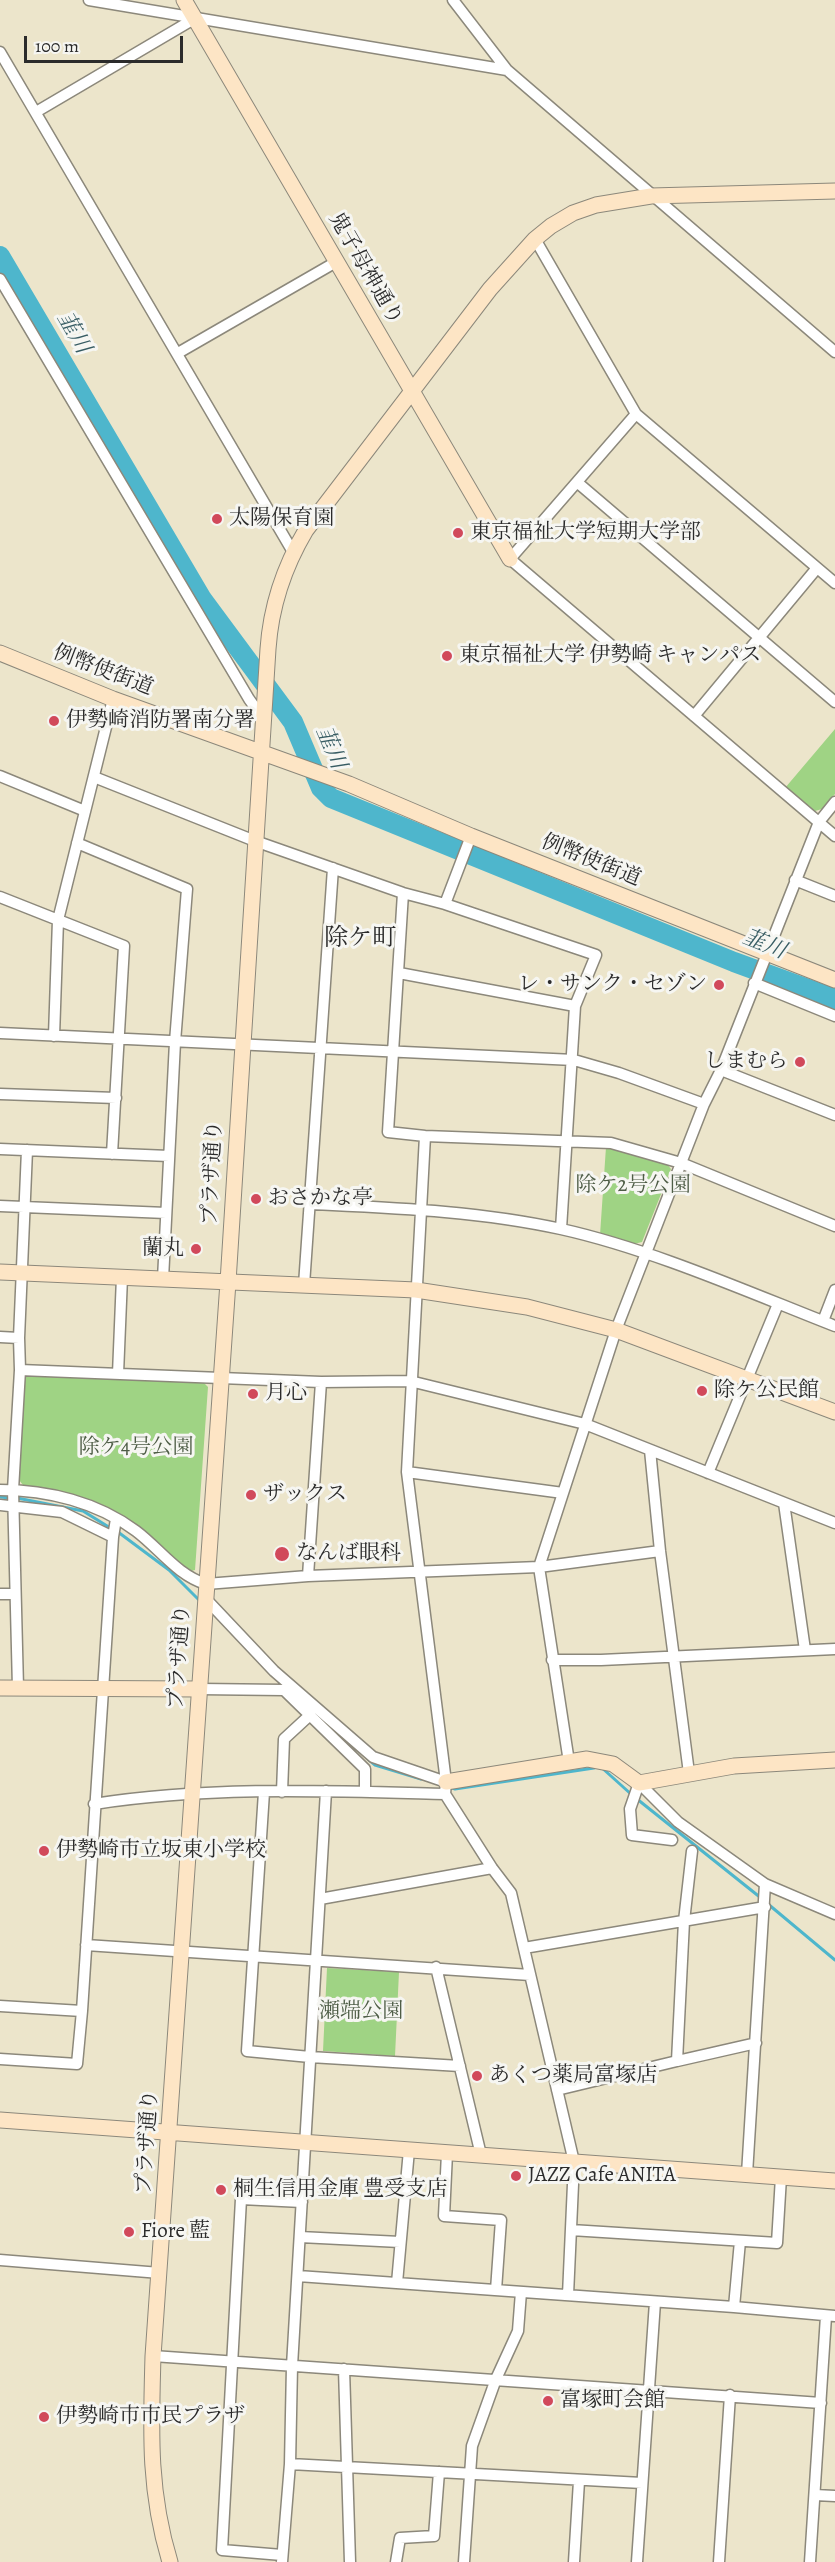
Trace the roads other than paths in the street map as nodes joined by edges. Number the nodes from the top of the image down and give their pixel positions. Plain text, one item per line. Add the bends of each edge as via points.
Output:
1 (89, 0) edge
2 (184, 0) edge
3 (453, 0) edge
4 (194, 19) junction
5 (0, 52) edge
6 (507, 70) junction
7 (36, 112) junction
8 (835, 191) edge
9 (651, 196) junction
10 (536, 239) junction
11 (336, 262) junction
12 (0, 279) edge
13 (835, 352) edge
14 (178, 353) junction
15 (413, 393) junction
16 (636, 414) junction
17 (578, 483) junction
18 (293, 552) junction
19 (510, 559) junction
20 (818, 568) junction
21 (835, 583) edge
22 (760, 638) junction
23 (0, 653) edge
24 (113, 699) junction
25 (835, 702) edge
26 (694, 716) junction
27 (264, 720) junction
28 (262, 754) junction
29 (0, 776) edge
30 (94, 777) junction
31 (835, 802) edge
32 (85, 811) junction
33 (819, 822) junction
34 (471, 836) junction
35 (835, 836) edge
36 (255, 841) junction
37 (76, 843) junction
38 (333, 868) junction
39 (795, 880) junction
40 (403, 893) junction
41 (835, 896) edge
42 (0, 897) edge
43 (445, 904) junction
44 (58, 920) junction
45 (765, 954) junction
46 (399, 973) junction
47 (835, 980) edge
48 (754, 983) junction
49 (575, 1006) junction
50 (835, 1016) edge
51 (0, 1033) edge
52 (54, 1036) junction
53 (118, 1038) junction
54 (175, 1042) junction
55 (242, 1044) junction
56 (322, 1047) junction
57 (394, 1051) junction
58 (573, 1060) junction
59 (720, 1070) junction
60 (0, 1094) edge
61 (116, 1098) junction
62 (704, 1104) junction
63 (835, 1115) edge
64 (425, 1136) junction
65 (568, 1141) junction
66 (0, 1149) edge
67 (27, 1150) junction
68 (112, 1154) junction
69 (169, 1156) junction
70 (681, 1163) junction
71 (312, 1204) junction
72 (0, 1206) edge
73 (25, 1207) junction
74 (421, 1209) junction
75 (166, 1213) junction
76 (835, 1226) edge
77 (561, 1229) junction
78 (645, 1254) junction
79 (0, 1272) edge
80 (21, 1273) junction
81 (122, 1277) junction
82 (164, 1278) junction
83 (228, 1282) junction
84 (304, 1285) junction
85 (416, 1290) junction
86 (835, 1290) edge
87 (778, 1304) junction
88 (823, 1321) junction
89 (835, 1326) edge
90 (616, 1330) junction
91 (0, 1337) edge
92 (19, 1338) junction
93 (20, 1370) junction
94 (118, 1374) junction
95 (220, 1378) junction
96 (747, 1379) junction
97 (410, 1381) junction
98 (321, 1382) junction
99 (835, 1412) edge
100 (585, 1424) junction
101 (650, 1450) junction
102 (406, 1472) junction
103 (708, 1473) junction
104 (0, 1490) edge
105 (13, 1490) junction
106 (563, 1493) junction
107 (784, 1503) junction
108 (14, 1504) junction
109 (0, 1505) edge
110 (116, 1520) junction
111 (835, 1523) edge
112 (112, 1537) junction
113 (660, 1551) junction
114 (539, 1567) junction
115 (417, 1572) junction
116 (308, 1576) junction
117 (206, 1591) junction
118 (0, 1594) edge
119 (15, 1594) junction
120 (835, 1649) edge
121 (805, 1650) junction
122 (674, 1657) junction
123 (552, 1660) junction
124 (0, 1688) edge
125 (18, 1688) junction
126 (102, 1689) junction
127 (199, 1689) junction
128 (310, 1715) junction
129 (835, 1760) edge
130 (569, 1762) junction
131 (689, 1773) junction
132 (639, 1783) junction
133 (446, 1788) junction
134 (326, 1791) junction
135 (264, 1792) junction
136 (282, 1792) junction
137 (365, 1792) junction
138 (193, 1794) junction
139 (94, 1804) junction
140 (672, 1840) dead end
141 (692, 1851) dead end
142 (492, 1868) junction
143 (765, 1884) junction
144 (320, 1899) junction
145 (765, 1907) junction
146 (835, 1914) edge
147 (684, 1921) junction
148 (86, 1945) junction
149 (524, 1948) junction
150 (182, 1952) junction
151 (254, 1957) junction
152 (316, 1961) junction
153 (436, 1967) junction
154 (530, 1975) junction
155 (0, 2006) edge
156 (82, 2011) junction
157 (756, 2043) junction
158 (310, 2057) junction
159 (0, 2059) edge
160 (677, 2061) junction
161 (460, 2066) junction
162 (557, 2090) junction
163 (0, 2120) edge
164 (169, 2133) junction
165 (305, 2143) junction
166 (409, 2150) junction
167 (447, 2153) junction
168 (481, 2155) junction
169 (574, 2162) junction
170 (747, 2174) junction
171 (781, 2177) junction
172 (835, 2181) edge
173 (302, 2202) junction
174 (571, 2230) junction
175 (300, 2236) junction
176 (740, 2241) junction
177 (400, 2242) junction
178 (0, 2260) edge
179 (160, 2273) junction
180 (298, 2276) junction
181 (397, 2283) junction
182 (496, 2290) junction
183 (521, 2292) junction
184 (568, 2295) junction
185 (655, 2302) junction
186 (734, 2307) junction
187 (830, 2316) edge
188 (153, 2356) junction
189 (233, 2362) junction
190 (292, 2366) junction
191 (344, 2369) junction
192 (496, 2379) junction
193 (651, 2389) junction
194 (730, 2396) junction
195 (821, 2403) junction
196 (290, 2464) junction
197 (346, 2468) junction
198 (439, 2472) junction
199 (470, 2473) junction
200 (579, 2481) junction
201 (642, 2483) junction
202 (815, 2495) junction
203 (835, 2496) edge
204 (282, 2558) edge
205 (170, 2562) edge
206 (350, 2562) edge
207 (396, 2562) edge
208 (464, 2562) edge
209 (574, 2562) edge
210 (637, 2562) edge
211 (719, 2562) edge
212 (810, 2562) edge

1 - 4 street
2 - 4 street, 鬼子母神通り
3 - 6 street
4 - 6 street
4 - 7 street
4 - 11 street, 鬼子母神通り
5 - 7 street
6 - 9 street
7 - 14 street
8 - 9 street, プラザ通り
9 - 10 street, プラザ通り via 604,203 573,213
9 - 13 street
10 - 15 street, プラザ通り via 490,290
10 - 16 street
11 - 14 street
11 - 15 street, 鬼子母神通り
12 - 27 street
14 - 18 street
15 - 18 street, プラザ通り
15 - 19 street, 鬼子母神通り
16 - 17 street
16 - 20 street
17 - 19 street
17 - 22 street
18 - 27 street, プラザ通り via 280,582 269,633
19 - 26 street
20 - 21 street
20 - 22 street
22 - 25 street
22 - 26 street
23 - 24 street, 例幣使街道
24 - 28 street, 例幣使街道
24 - 30 street
26 - 33 street
27 - 28 street, プラザ通り
28 - 34 street, 例幣使街道 via 334,778
28 - 36 street, プラザ通り
29 - 32 street
30 - 32 street
30 - 36 street
31 - 33 street
32 - 37 street
33 - 35 street
33 - 39 street
34 - 43 street
34 - 45 street, 例幣使街道
36 - 38 street
36 - 55 street, プラザ通り
37 - 44 street
37 - 54 street via 187,889
38 - 40 street
38 - 56 street
39 - 41 street
39 - 45 street
40 - 43 street
40 - 46 street
42 - 44 street
43 - 49 street via 596,955
44 - 52 street
44 - 53 street via 124,946
45 - 47 street, 例幣使街道
45 - 48 street
46 - 49 street
46 - 57 street
48 - 50 street
48 - 59 street
49 - 58 street
51 - 52 street
52 - 53 street
53 - 54 street
53 - 61 street
54 - 55 street
54 - 69 street
55 - 56 street
55 - 83 street, プラザ通り
56 - 57 street
56 - 71 street
57 - 58 street
57 - 64 street via 388,1132
58 - 62 street
58 - 65 street
59 - 62 street
59 - 63 street
60 - 61 street
61 - 68 street
62 - 70 street
64 - 65 street
64 - 74 street
65 - 70 street via 611,1143
65 - 77 street
66 - 67 street
67 - 68 street
67 - 73 street
68 - 69 street
69 - 75 street
70 - 76 street
70 - 78 street
71 - 74 street
71 - 84 street
72 - 73 street
73 - 75 street
73 - 80 street
74 - 77 street
74 - 85 street
75 - 82 street
77 - 78 street
78 - 87 street
78 - 90 street
79 - 80 street
80 - 81 street
80 - 92 street
81 - 82 street
81 - 94 street
82 - 83 street
83 - 84 street
83 - 95 street, プラザ通り
84 - 85 street
85 - 90 street via 527,1307
85 - 97 street
86 - 88 street
87 - 88 street
87 - 96 street
88 - 89 street
90 - 96 street
90 - 100 street
91 - 92 street
92 - 93 street
93 - 94 street
93 - 105 street
94 - 95 street
95 - 98 street
95 - 117 street, プラザ通り
96 - 99 street
96 - 103 street
97 - 98 street
97 - 100 street
97 - 102 street
98 - 116 street
100 - 101 street
100 - 106 street
101 - 103 street
101 - 113 street
102 - 106 street
102 - 115 street
103 - 107 street
104 - 105 street
105 - 108 street
105 - 110 street via 87,1503
106 - 114 street
107 - 111 street
107 - 121 street
108 - 109 street
108 - 112 street via 62,1512
108 - 119 street
110 - 112 street
110 - 117 street via 135,1530
112 - 126 street
113 - 114 street
113 - 122 street
114 - 115 street
114 - 123 street
115 - 116 street
115 - 133 street
116 - 117 street
117 - 127 street, プラザ通り
117 - 133 street via 274,1671 373,1757
118 - 119 street
119 - 125 street
120 - 121 street
121 - 122 street
122 - 123 street
122 - 131 street
123 - 130 street
124 - 125 street
125 - 126 street
126 - 127 street
126 - 139 street
127 - 128 street via 284,1690
127 - 138 street, プラザ通り
128 - 136 street via 284,1739
128 - 137 street via 365,1769
129 - 131 street
130 - 132 street via 612,1764
130 - 133 street
131 - 132 street
132 - 140 street via 630,1809 632,1835
132 - 143 street via 678,1822
133 - 137 street
133 - 142 street
134 - 136 street
134 - 137 street
134 - 144 street
135 - 136 street
135 - 138 street
135 - 151 street
138 - 139 street via 143,1796
138 - 150 street, プラザ通り
139 - 148 street
141 - 147 street
142 - 144 street
142 - 149 street via 511,1893
143 - 145 street
143 - 146 street
144 - 152 street
145 - 147 street
145 - 157 street
147 - 149 street
147 - 160 street
148 - 150 street
148 - 156 street
149 - 154 street
150 - 151 street
150 - 164 street, プラザ通り
151 - 152 street
151 - 158 street via 247,2050
152 - 153 street
152 - 158 street
153 - 154 street
153 - 161 street
154 - 162 street
155 - 156 street
156 - 159 street via 77,2064
157 - 160 street
157 - 170 street
158 - 161 street
158 - 165 street
160 - 162 street
161 - 168 street
162 - 169 street
163 - 164 street
164 - 165 street
164 - 179 street, プラザ通り
165 - 166 street
165 - 173 street
166 - 167 street
166 - 177 street
167 - 168 street
167 - 182 street via 444,2216 501,2220
168 - 169 street
169 - 170 street
169 - 174 street
170 - 171 street
171 - 172 street
171 - 176 street via 777,2243
173 - 175 street
173 - 189 street via 241,2199
174 - 176 street
174 - 184 street
175 - 177 street
175 - 180 street
176 - 186 street
177 - 181 street
178 - 179 street
179 - 188 street, プラザ通り
180 - 181 street
180 - 190 street
181 - 182 street
182 - 183 street
183 - 184 street
183 - 192 street via 518,2331
184 - 185 street
185 - 186 street
185 - 193 street
186 - 187 street
187 - 195 street
188 - 189 street
188 - 205 street, プラザ通り via 151,2471
189 - 190 street
189 - 204 street via 222,2550
190 - 191 street
190 - 196 street
191 - 192 street
191 - 197 street
192 - 193 street
192 - 199 street via 472,2446
193 - 194 street
193 - 201 street
194 - 195 street
194 - 211 street
195 - 202 street
196 - 197 street
196 - 204 street
197 - 198 street
197 - 206 street
198 - 199 street
198 - 207 street via 434,2536 400,2538
199 - 200 street
199 - 208 street
200 - 201 street
200 - 209 street
201 - 210 street
202 - 203 street
202 - 212 street

